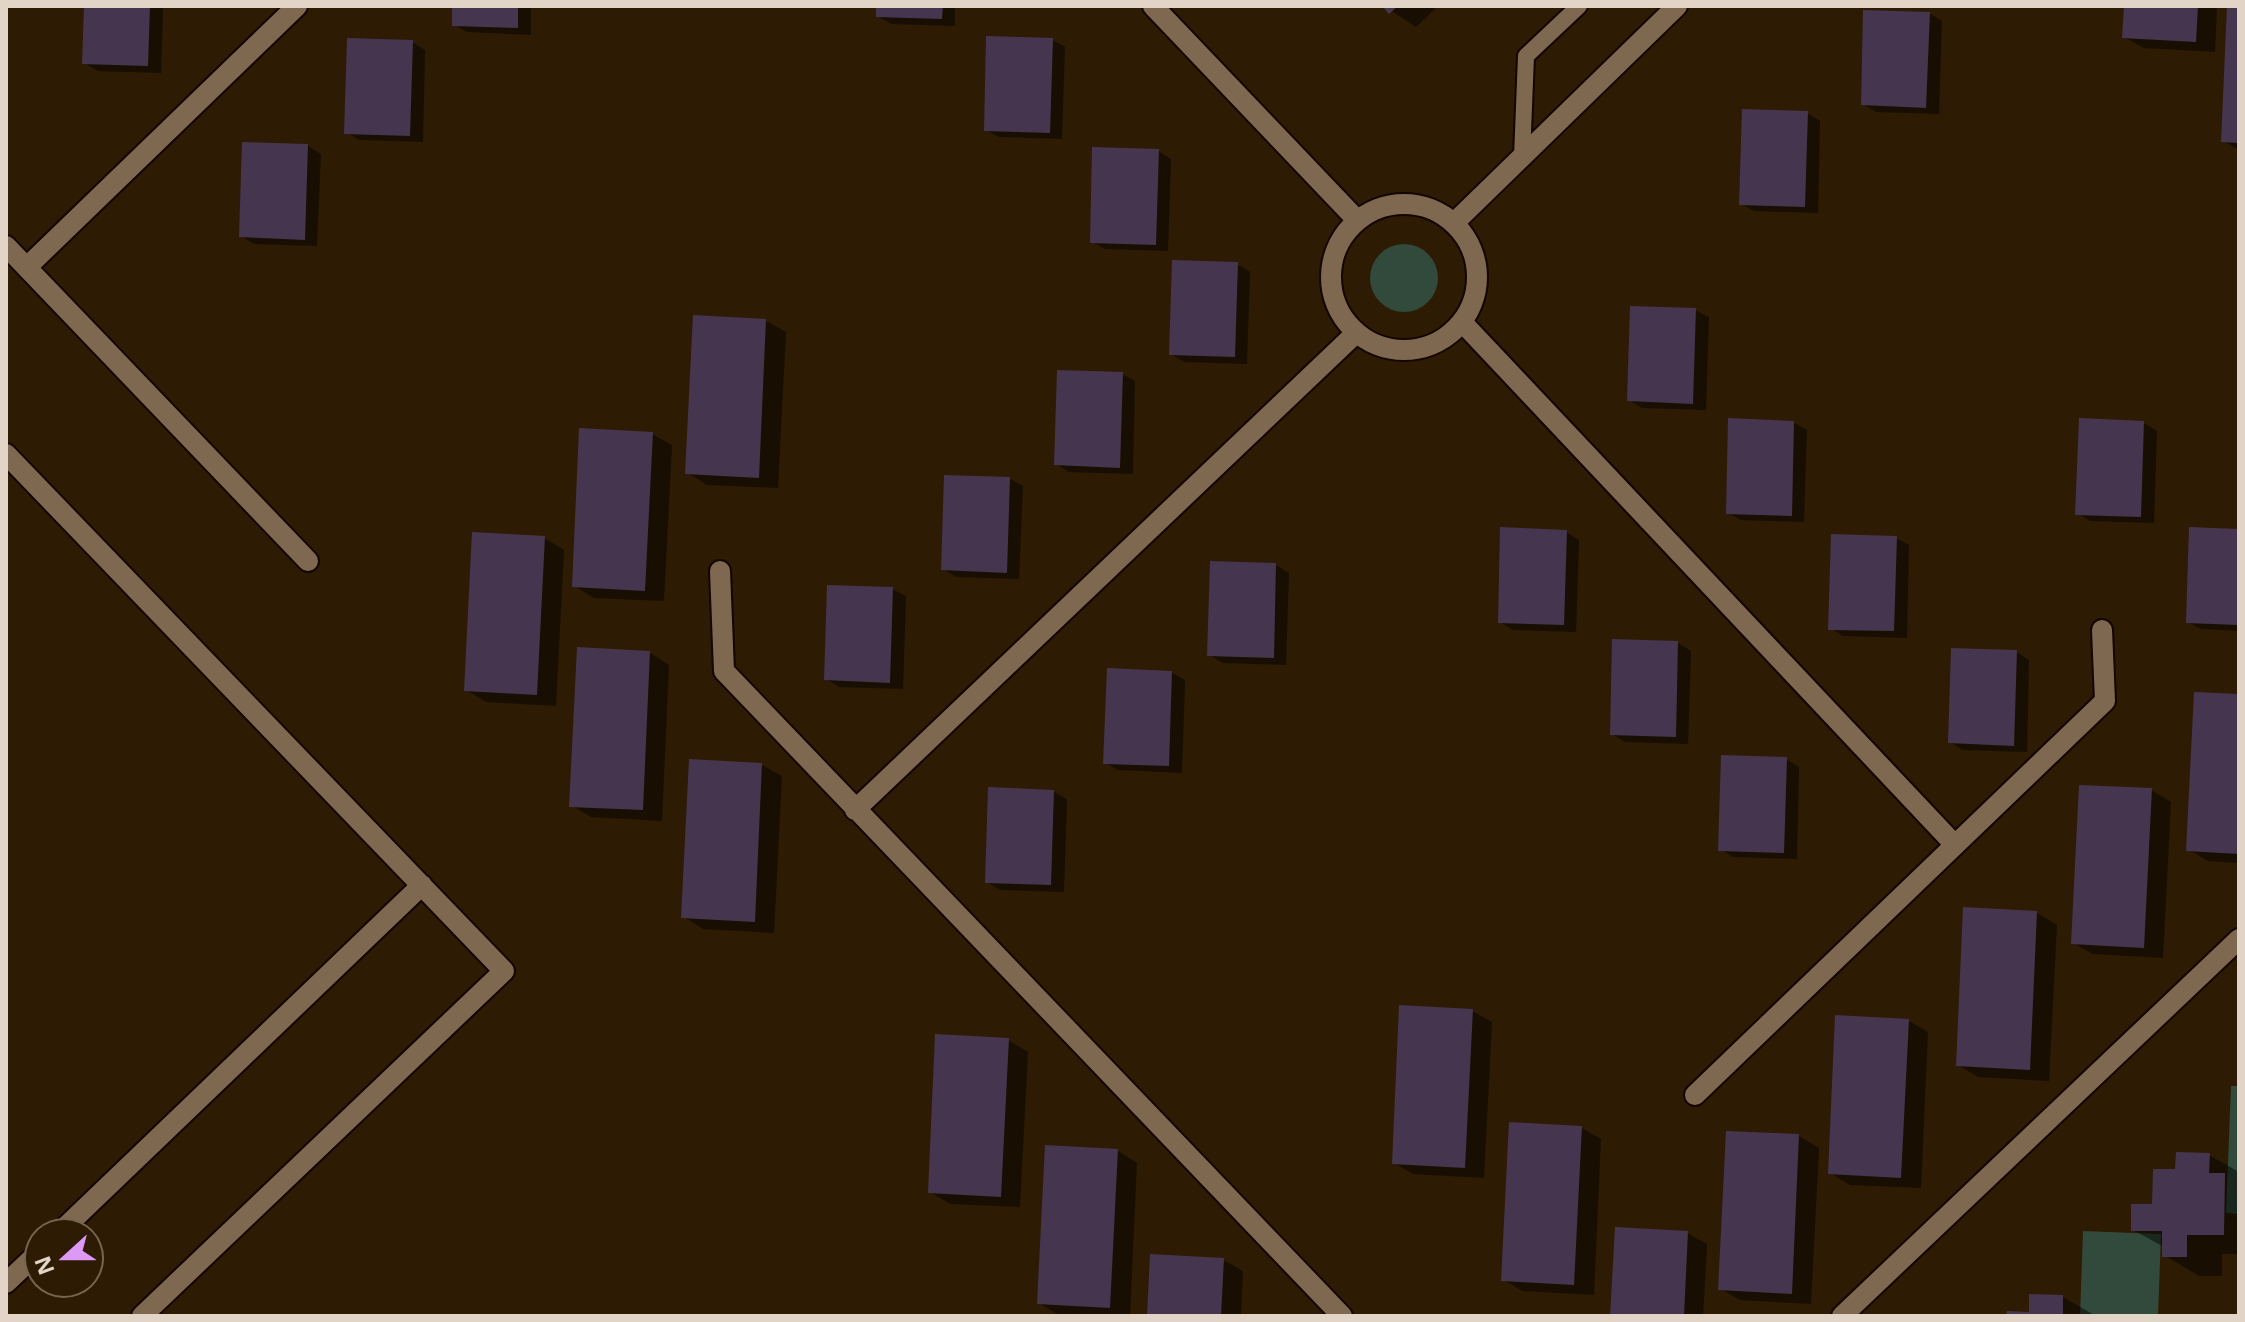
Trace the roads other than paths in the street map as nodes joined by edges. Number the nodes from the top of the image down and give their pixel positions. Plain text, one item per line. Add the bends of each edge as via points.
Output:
1 (297, 6) edge
2 (1153, 6) edge
3 (1579, 6) edge
4 (1677, 6) edge
5 (1522, 157) junction
6 (1357, 220) junction
7 (1454, 223) junction
8 (6, 246) edge
9 (27, 267) junction
10 (1462, 322) junction
11 (1356, 333) junction
12 (6, 454) edge
13 (308, 561) dead end
14 (720, 571) dead end
15 (2102, 630) dead end
16 (855, 810) junction
17 (1955, 845) junction
18 (422, 885) junction
19 (2239, 939) edge
20 (1695, 1095) dead end
21 (75, 1218) edge
22 (24, 1266) edge
23 (6, 1283) edge
24 (142, 1316) edge
25 (1342, 1316) edge
26 (1842, 1316) edge

1 - 9 street
2 - 6 street
3 - 5 lane via 1526,56
4 - 5 street
5 - 7 street
6 - 7 street via 1393,204 1418,204
6 - 11 street via 1337,246 1331,269 1332,292
7 - 10 street via 1473,251 1478,275 1475,300
8 - 9 street
9 - 13 street
10 - 11 street via 1445,339 1399,351
10 - 17 street
11 - 16 street
12 - 18 street
14 - 16 street via 724,671
15 - 17 street via 2105,701
16 - 25 street
17 - 20 street
18 - 21 street
18 - 24 street via 504,971
19 - 26 street
22 - 23 street

